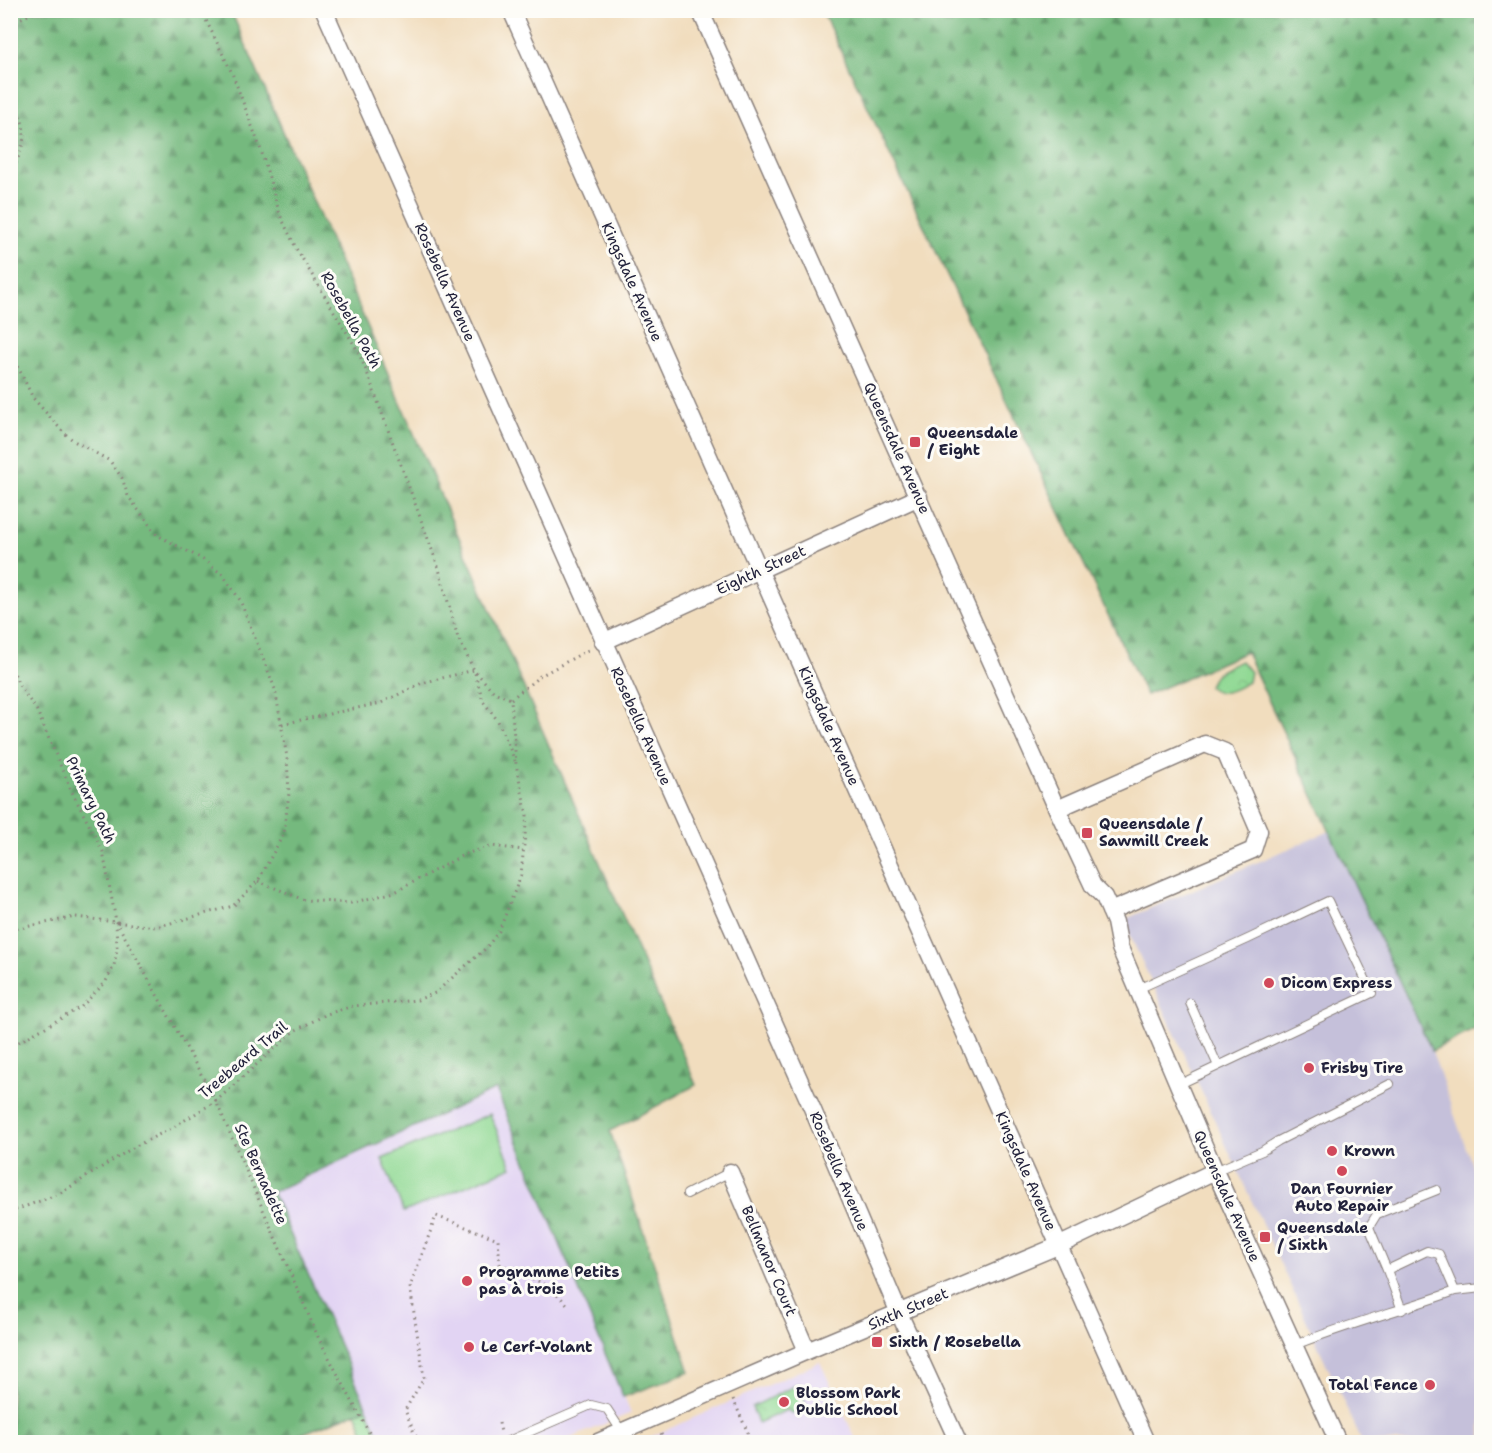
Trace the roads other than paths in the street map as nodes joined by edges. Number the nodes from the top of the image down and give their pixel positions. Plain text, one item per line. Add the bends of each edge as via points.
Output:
1 (324, 10) edge
2 (511, 10) edge
3 (700, 10) edge
4 (919, 497) junction
5 (760, 571) junction
6 (603, 642) junction
7 (1057, 809) junction
8 (1093, 886) junction
9 (1110, 911) junction
10 (1120, 948) junction
11 (1138, 989) junction
12 (1190, 1003) dead end
13 (1218, 1066) junction
14 (1390, 1084) dead end
15 (1178, 1085) junction
16 (1215, 1171) junction
17 (730, 1172) joint
18 (1437, 1190) dead end
19 (687, 1194) dead end
20 (1060, 1245) junction
21 (1387, 1270) junction
22 (1482, 1288) edge
23 (1455, 1291) junction
24 (1402, 1310) junction
25 (899, 1312) junction
26 (1295, 1345) junction
27 (807, 1351) junction
28 (622, 1432) junction
29 (603, 1442) edge
30 (506, 1443) edge
31 (958, 1443) edge
32 (1146, 1443) edge
33 (1338, 1443) edge

1 - 6 street, Rosebella Avenue
2 - 5 street, Kingsdale Avenue
3 - 4 street, Queensdale Avenue
4 - 5 street, Eighth Street
4 - 7 street, Queensdale Avenue
5 - 6 street, Eighth Street
5 - 20 street, Kingsdale Avenue
6 - 25 street, Rosebella Avenue
7 - 8 street, Queensdale Avenue
7 - 9 street via 1205,744 1225,752 1259,831 1253,850
8 - 9 street, Queensdale Avenue
8 - 10 street, Queensdale Avenue via 1094,902 1104,927
9 - 10 street, Queensdale Avenue
10 - 11 street, Queensdale Avenue
11 - 13 lane via 1328,901 1372,993
11 - 15 street, Queensdale Avenue
12 - 13 lane
13 - 15 lane
14 - 16 lane via 1262,1151
15 - 16 street, Queensdale Avenue
16 - 20 street, Sixth Street
16 - 26 street, Queensdale Avenue
17 - 19 lane
17 - 27 street, Bellmanor Court
18 - 21 lane via 1377,1214 1369,1227
20 - 25 street, Sixth Street
20 - 32 street, Kingsdale Avenue
21 - 23 lane via 1427,1251 1439,1254
21 - 24 lane
22 - 23 lane
23 - 24 lane
24 - 26 lane
25 - 27 street, Sixth Street
25 - 31 street, Rosebella Avenue
26 - 33 street, Queensdale Avenue
27 - 28 street, Sixth Street
28 - 29 street, Sixth Street
28 - 30 lane via 607,1409 591,1406

